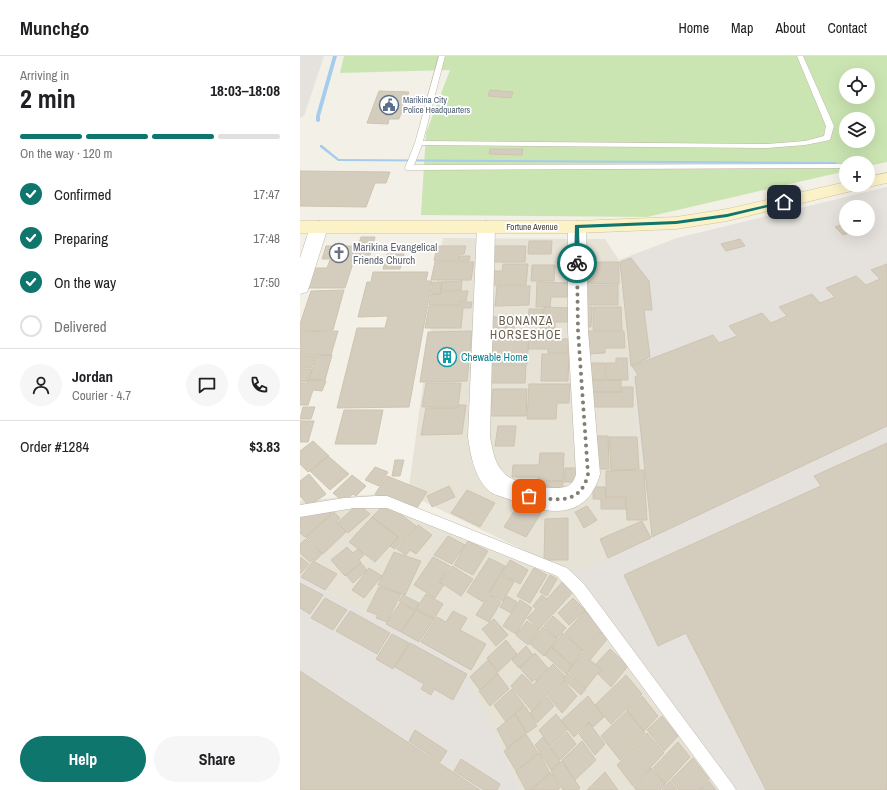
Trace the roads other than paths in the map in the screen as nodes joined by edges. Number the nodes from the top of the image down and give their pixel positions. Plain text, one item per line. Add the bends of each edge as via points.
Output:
1 (442, 56) edge
2 (800, 56) edge
3 (419, 143) junction
4 (839, 166) edge
5 (887, 178) edge
6 (875, 181) edge
7 (839, 189) edge
8 (300, 227) edge
9 (319, 227) junction
10 (486, 227) junction
11 (576, 227) junction
12 (300, 287) edge
13 (300, 511) edge
14 (728, 790) edge

1 - 3 lane
2 - 3 lane via 830,126 826,138 805,143 767,146
3 - 4 lane via 409,168
5 - 6 main road
7 - 11 main road, Fortune Avenue via 727,216 638,225
8 - 9 main road, Fortune Avenue
9 - 10 main road, Fortune Avenue
9 - 12 street
10 - 11 main road, Fortune Avenue
10 - 11 street via 478,437 483,462 497,483 529,496 556,500 575,496 585,485 588,474 578,331
13 - 14 lane via 351,502 387,502 562,572 578,589

